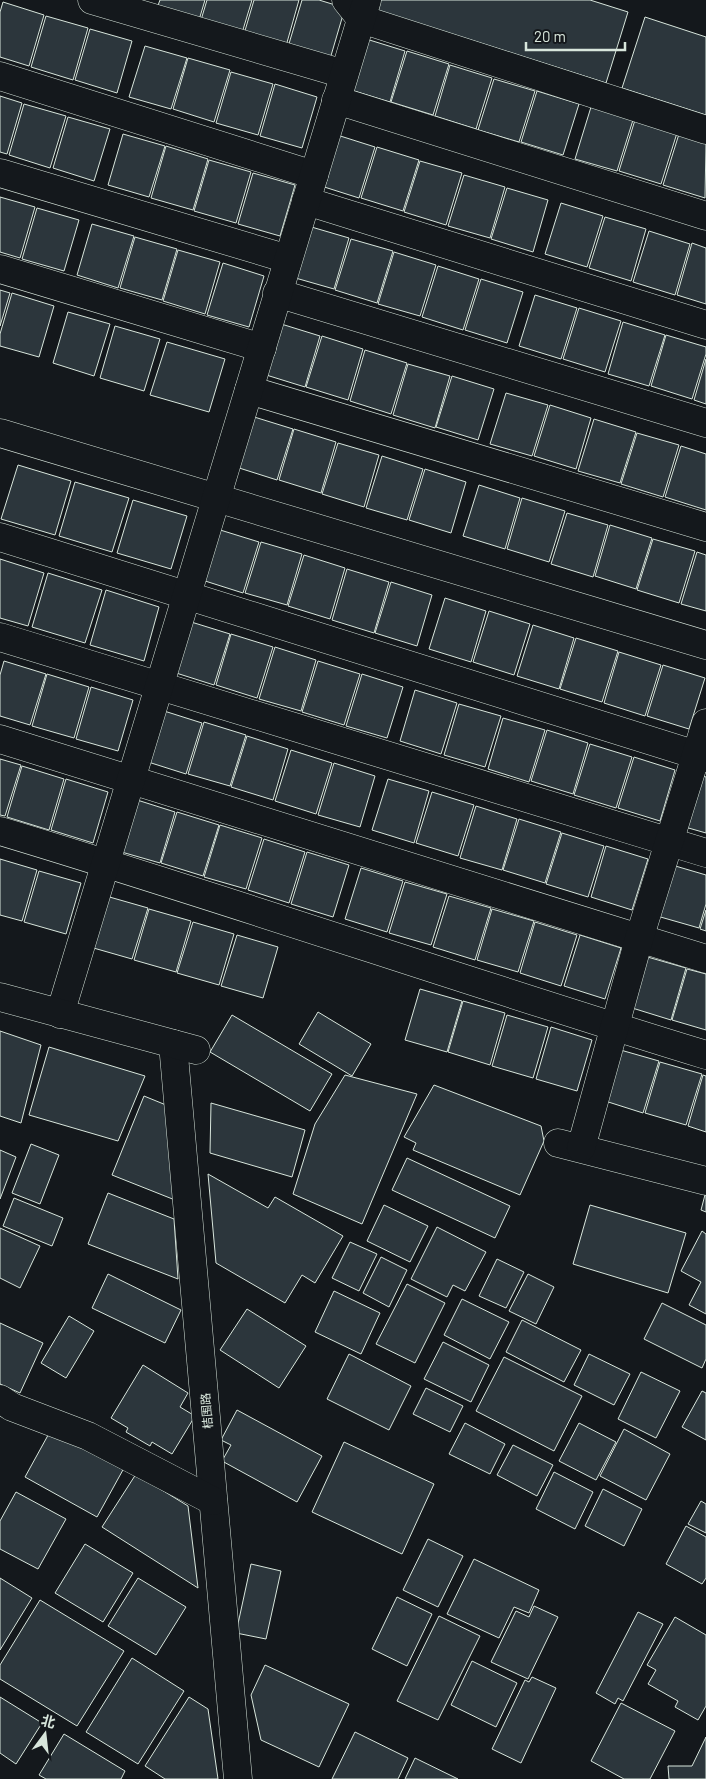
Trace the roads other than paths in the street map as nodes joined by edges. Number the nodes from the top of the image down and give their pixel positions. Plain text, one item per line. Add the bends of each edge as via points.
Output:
1 (92, 0) edge
2 (358, 6) edge
3 (344, 74) junction
4 (0, 76) edge
5 (336, 100) junction
6 (706, 130) edge
7 (0, 173) edge
8 (314, 175) junction
9 (306, 201) junction
10 (706, 216) edge
11 (288, 259) junction
12 (0, 269) edge
13 (277, 294) junction
14 (706, 325) edge
15 (262, 348) junction
16 (249, 390) junction
17 (706, 423) edge
18 (0, 433) edge
19 (215, 497) junction
20 (706, 527) edge
21 (0, 537) edge
22 (186, 596) junction
23 (0, 637) edge
24 (706, 645) edge
25 (159, 686) junction
26 (706, 723) edge
27 (0, 739) edge
28 (701, 756) edge
29 (132, 779) junction
30 (0, 831) edge
31 (669, 841) junction
32 (706, 852) edge
33 (106, 863) junction
34 (639, 939) junction
35 (706, 960) edge
36 (0, 997) edge
37 (60, 1014) junction
38 (615, 1027) junction
39 (706, 1055) edge
40 (706, 1181) edge
41 (0, 1399) edge
42 (213, 1501) junction
43 (238, 1779) edge

1 - 3 street
2 - 3 street
2 - 6 street
3 - 5 street
4 - 8 street
5 - 8 street
5 - 10 street
7 - 11 street
8 - 9 street
9 - 11 street
9 - 14 street
11 - 13 street
12 - 15 street
13 - 15 street
13 - 17 street
15 - 16 street
16 - 19 street
16 - 20 street
18 - 19 street
19 - 22 street
19 - 24 street
21 - 22 street
22 - 25 street
22 - 28 street
23 - 25 street
25 - 29 street
25 - 31 street
26 - 28 street
27 - 29 street
28 - 31 street
29 - 33 street
29 - 34 street
30 - 33 street
31 - 32 street
31 - 34 street
33 - 37 street
33 - 38 street
34 - 35 street
34 - 38 street
36 - 37 street
37 - 42 street, 桔围路 via 185,1047
38 - 39 street
38 - 40 street via 569,1146
41 - 42 street via 12,1408 88,1436
42 - 43 street, 桔围路

